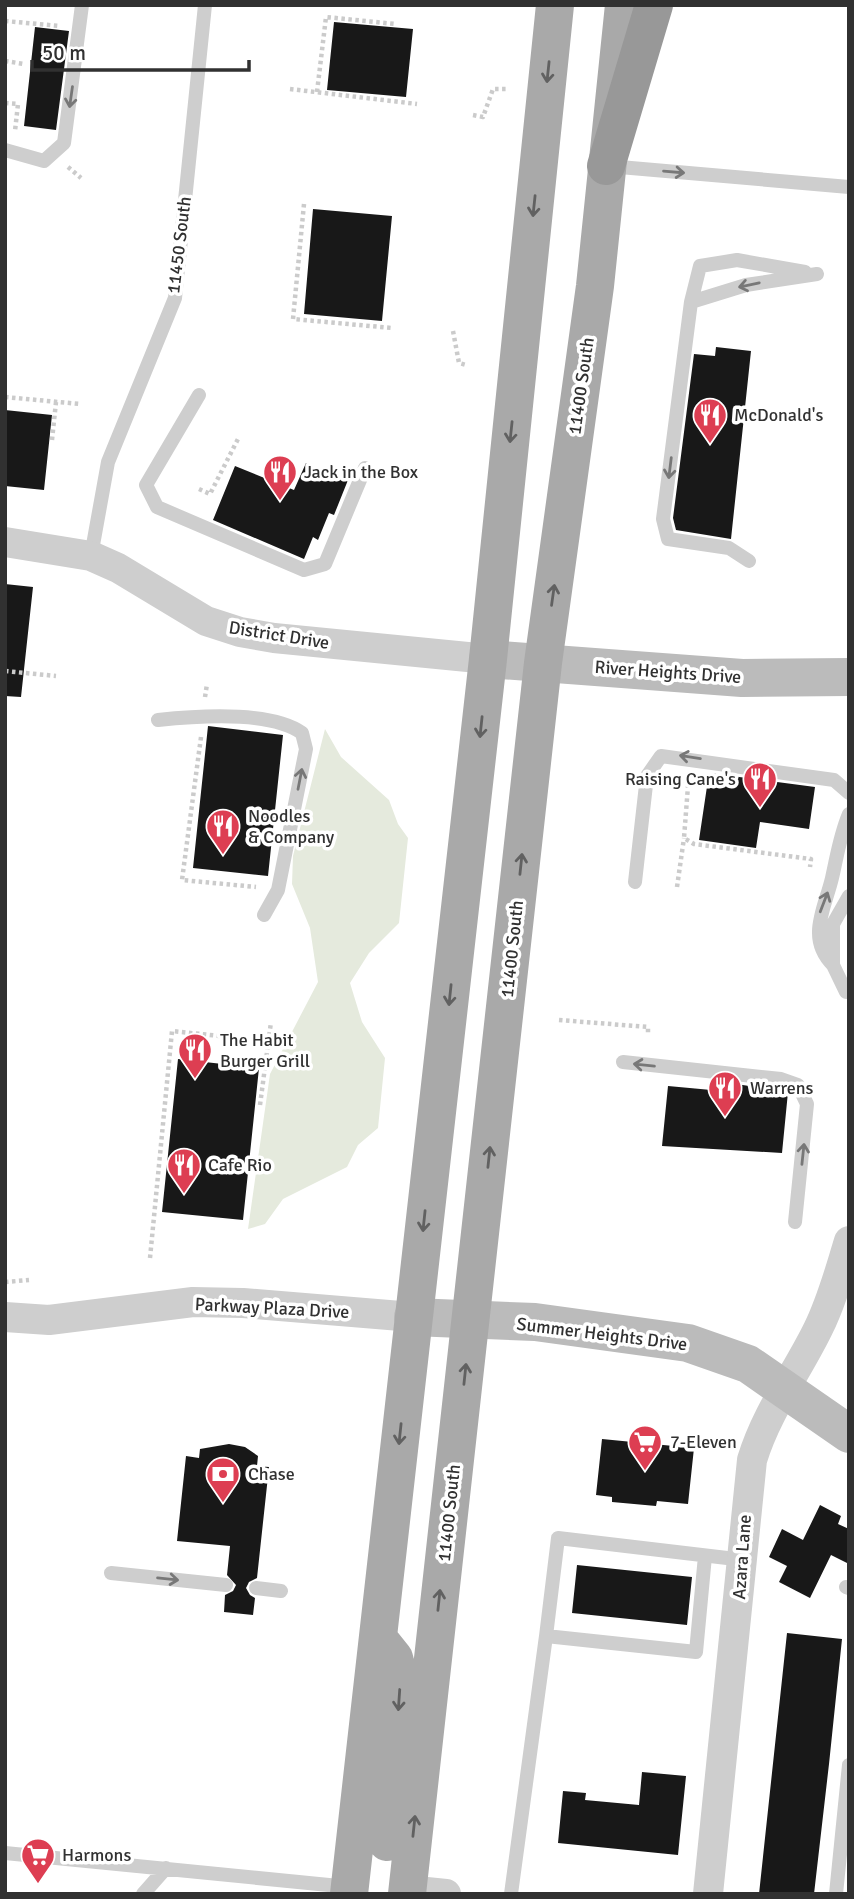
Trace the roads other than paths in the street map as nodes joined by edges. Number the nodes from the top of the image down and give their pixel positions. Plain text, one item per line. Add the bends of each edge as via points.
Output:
1 (82, 5) edge
2 (205, 5) edge
3 (555, 5) edge
4 (624, 5) edge
5 (654, 5) edge
6 (5, 150) edge
7 (606, 166) junction
8 (849, 187) edge
9 (691, 302) junction
10 (198, 395) dead end
11 (365, 468) dead end
12 (5, 542) edge
13 (91, 556) junction
14 (749, 561) dead end
15 (488, 659) junction
16 (543, 663) junction
17 (849, 677) edge
18 (158, 720) dead end
19 (849, 793) edge
20 (849, 814) edge
21 (635, 882) dead end
22 (849, 896) edge
23 (264, 915) dead end
24 (833, 965) junction
25 (846, 992) dead end
26 (623, 1062) dead end
27 (795, 1222) dead end
28 (849, 1241) edge
29 (5, 1317) edge
30 (413, 1317) junction
31 (471, 1322) junction
32 (782, 1390) junction
33 (849, 1434) edge
34 (705, 1556) junction
35 (744, 1560) junction
36 (111, 1573) dead end
37 (226, 1585) dead end
38 (256, 1588) dead end
39 (281, 1591) dead end
40 (546, 1636) junction
41 (378, 1638) junction
42 (849, 1765) edge
43 (846, 1823) edge
44 (5, 1853) edge
45 (166, 1868) junction
46 (355, 1891) edge
47 (407, 1892) edge
48 (143, 1894) edge
49 (446, 1894) edge
50 (511, 1894) edge
51 (708, 1894) edge
52 (836, 1894) edge

1 -> 6 lane via 64,143 44,161
2 - 13 lane, 11450 South via 175,298 108,462
3 -> 15 main road
4 - 7 main road, 11400 South
5 - 7 highway
7 -> 8 lane
16 -> 7 main road, 11400 South via 595,286
9 -> 9 lane via 700,265 737,260 817,274 747,285
9 -> 14 lane via 663,519 668,539 729,548
10 - 11 lane via 146,485 157,507 304,570 325,564
12 - 13 street, District Drive
13 - 15 street, District Drive via 206,621 240,632
15 - 16 street, River Heights Drive
15 -> 30 main road
16 - 17 street, River Heights Drive via 742,678
31 -> 16 main road, 11400 South
23 -> 18 lane via 278,890 306,741 303,733 278,723 203,716
19 -> 21 lane via 834,780 661,755 647,776
24 -> 20 lane via 823,955 819,917
22 - 24 lane via 833,924
24 - 25 lane
27 -> 26 lane via 807,1104 798,1085 781,1079
28 - 32 street, Azara Lane via 818,1330
29 - 30 street, Parkway Plaza Drive via 49,1320 193,1302
30 - 31 street, Summer Heights Drive
30 -> 41 main road
31 - 32 street, Summer Heights Drive via 535,1322 688,1343 748,1364
47 -> 31 main road, 11400 South
32 - 33 street, Summer Heights Drive
32 - 35 street, Azara Lane via 752,1460
34 - 35 lane
34 - 40 lane via 558,1538
34 - 40 lane via 696,1652
35 - 51 street, Azara Lane
36 -> 37 lane
38 - 39 lane
40 - 50 lane
41 - 46 main road
41 -> 47 main road via 394,1658 400,1681 386,1876 391,1885
42 - 43 lane
43 - 52 lane
44 - 45 lane
45 - 46 lane via 299,1879
45 - 48 lane
47 - 49 street

